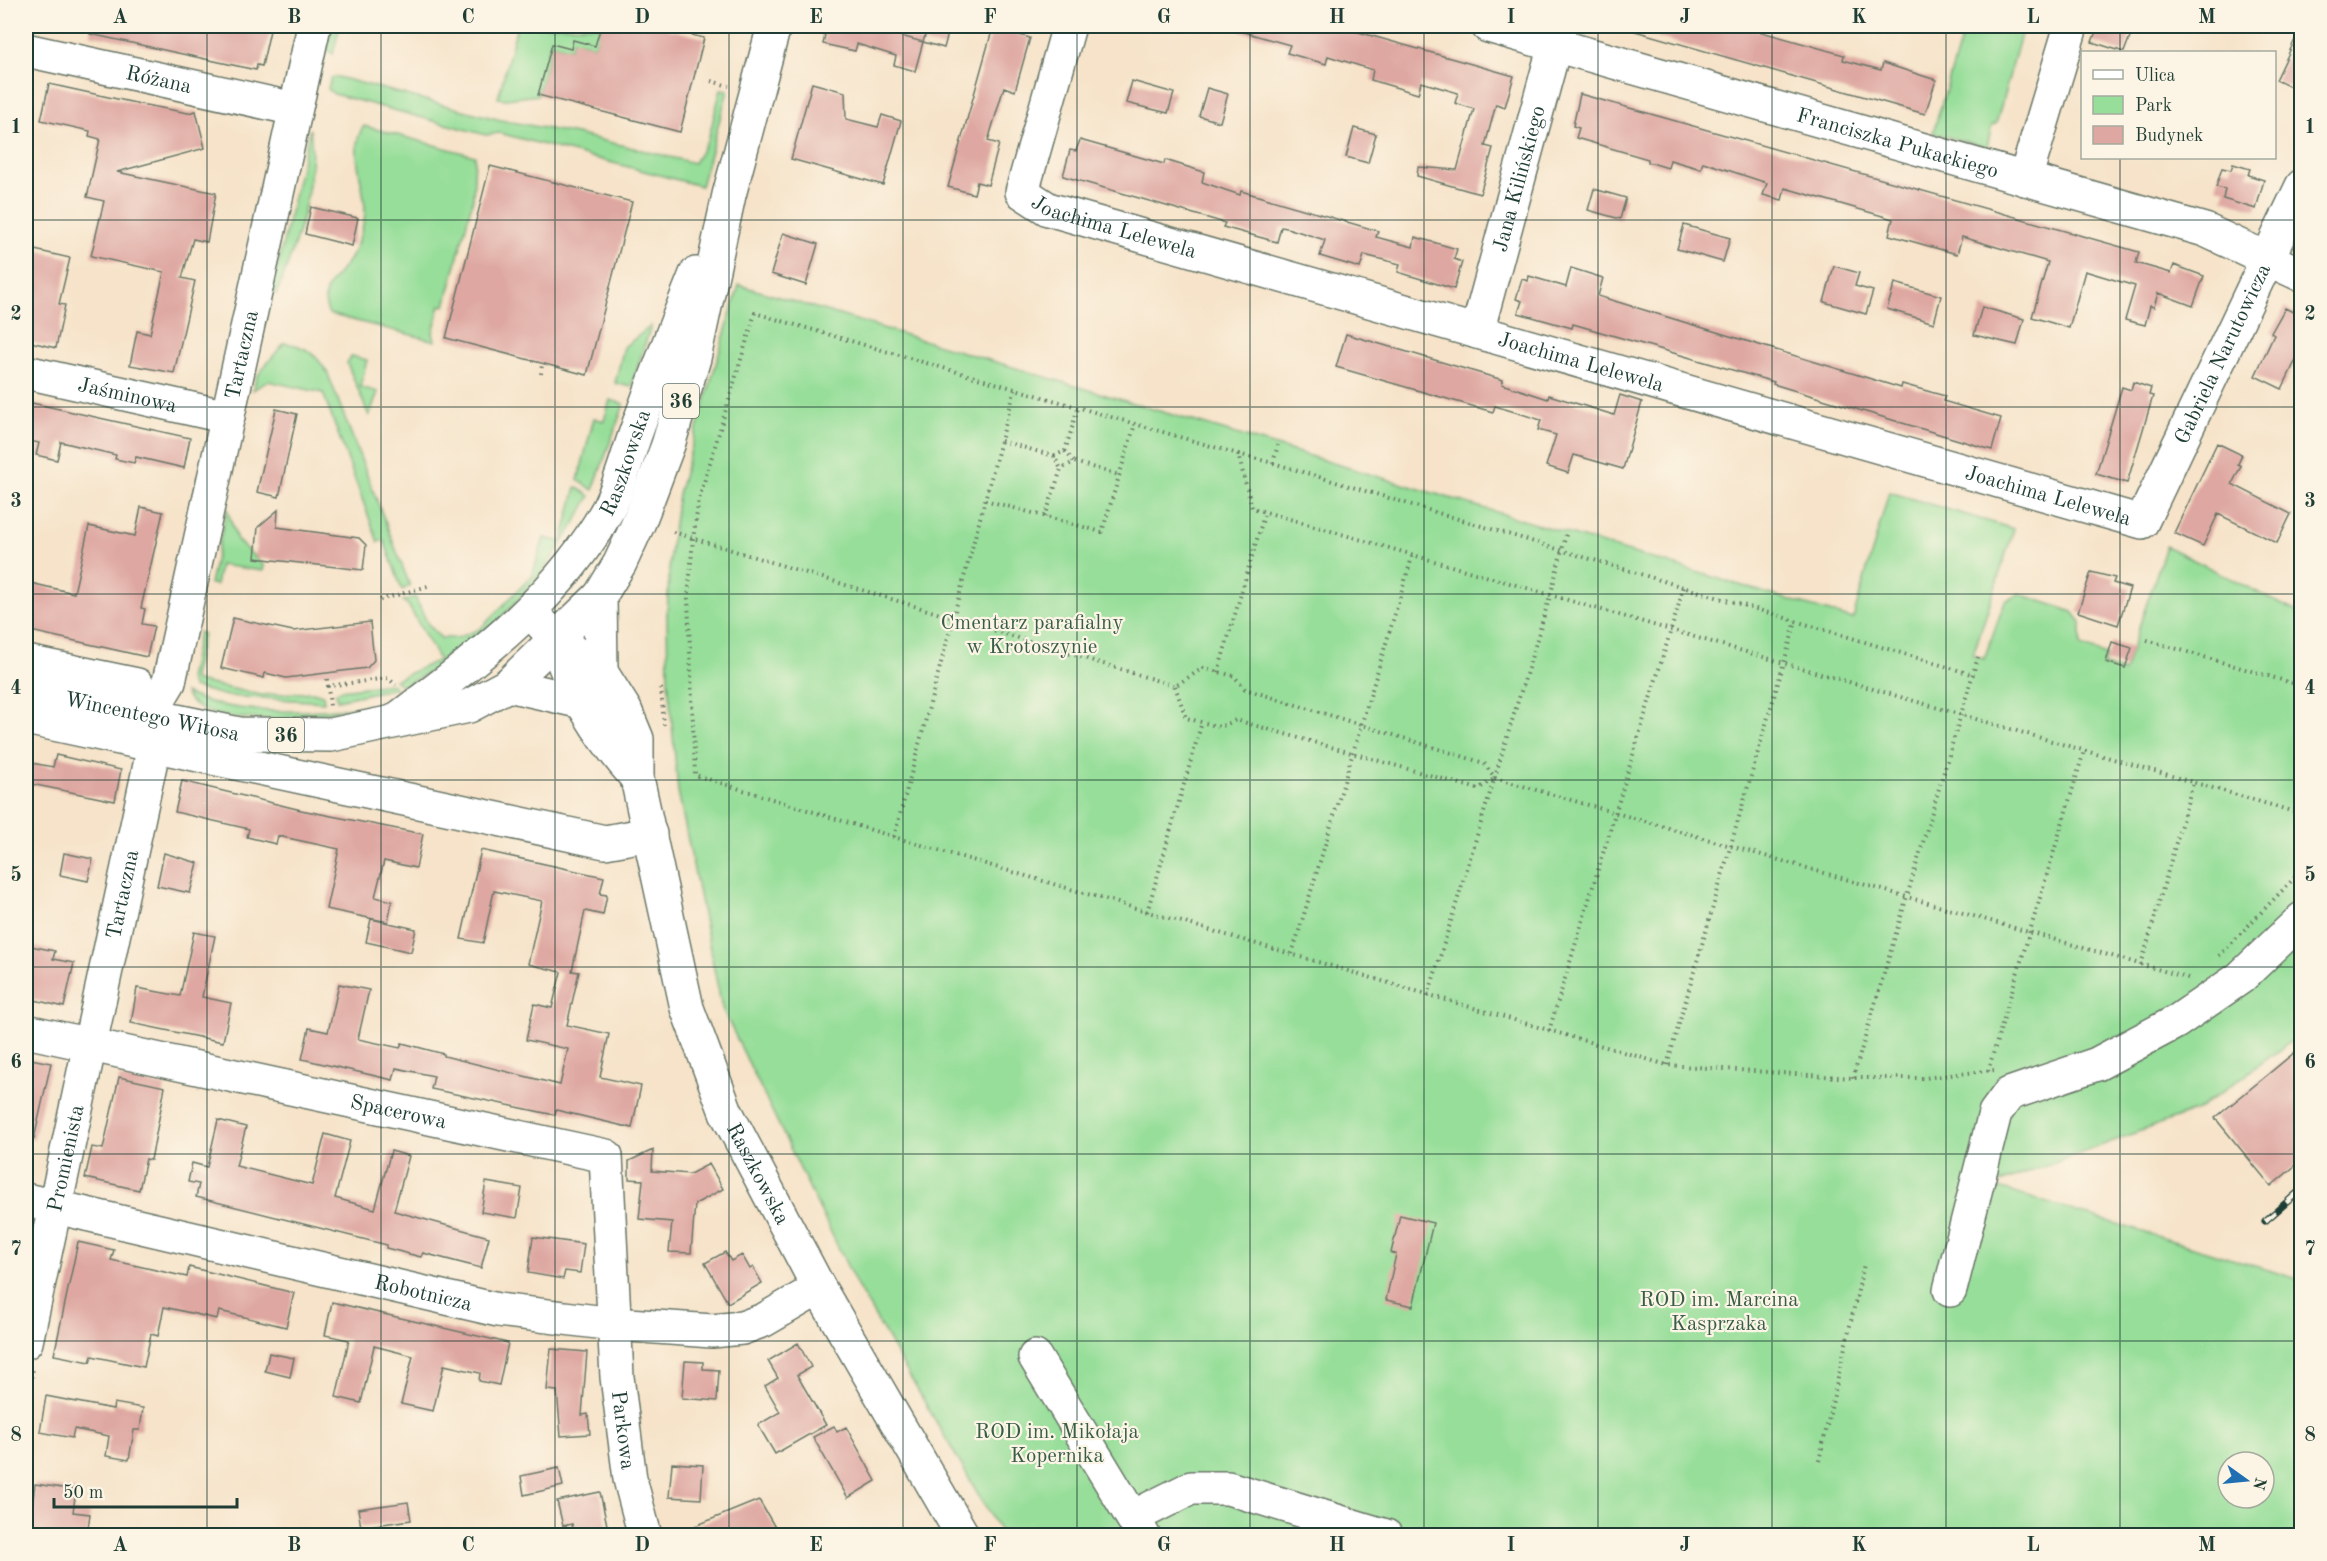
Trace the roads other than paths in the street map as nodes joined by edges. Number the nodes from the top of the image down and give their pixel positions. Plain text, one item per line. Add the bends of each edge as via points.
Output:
1 (314, 26) edge
2 (774, 26) edge
3 (1069, 26) edge
4 (1488, 26) edge
5 (2071, 26) edge
6 (1558, 35) edge
7 (26, 50) edge
8 (295, 109) junction
9 (2025, 178) junction
10 (2301, 186) edge
11 (729, 195) junction
12 (2267, 258) junction
13 (2301, 275) edge
14 (1476, 332) junction
15 (26, 372) edge
16 (228, 417) junction
17 (2142, 522) joint
18 (600, 596) junction
19 (531, 612) junction
20 (556, 639) junction
21 (26, 662) edge
22 (70, 672) junction
23 (602, 672) junction
24 (169, 682) junction
25 (137, 685) dead end
26 (508, 685) junction
27 (26, 690) edge
28 (582, 702) junction
29 (86, 703) junction
30 (26, 718) edge
31 (183, 724) junction
32 (388, 725) junction
33 (151, 731) junction
34 (637, 778) junction
35 (650, 834) junction
36 (2301, 919) edge
37 (26, 1031) edge
38 (90, 1045) junction
39 (41, 1203) edge
40 (819, 1288) junction
41 (1950, 1290) dead end
42 (614, 1324) junction
43 (30, 1351) edge
44 (1035, 1357) dead end
45 (1138, 1526) edge
46 (645, 1536) edge
47 (963, 1536) edge
48 (1386, 1536) edge

1 - 8 street, Tartaczna
2 - 11 street, Raszkowska / 36
3 - 14 street, Joachima Lelewela via 1022,192 1048,209
4 - 6 street, Franciszka Pukackiego
5 - 9 street
6 - 9 street, Franciszka Pukackiego
6 - 14 street, Jana Kilińskiego
7 - 8 street, Różana
8 - 16 street, Tartaczna
9 - 12 street, Franciszka Pukackiego via 2205,230
10 - 12 street, Gabriela Narutowicza
11 - 18 street, Raszkowska / 36 via 694,358 668,445 639,522
11 - 19 street, Raszkowska / 36 via 665,349 608,508 570,566
12 - 13 street, Franciszka Pukackiego
12 - 17 street, Gabriela Narutowicza
14 - 17 street, Joachima Lelewela
15 - 16 street, Jaśminowa
16 - 24 street, Tartaczna
18 - 20 street, Raszkowska / 36
18 - 23 street
19 - 20 street, Raszkowska
19 - 32 street, Wincentego Witosa / 36
20 - 23 street, Raszkowska
20 - 26 street, Wincentego Witosa / 36
20 - 28 street, Raszkowska via 561,659
21 - 22 street
22 - 25 street
22 - 29 street
23 - 34 street, Raszkowska via 637,739
24 - 31 street
24 - 33 street, Tartaczna
26 - 28 street
26 - 32 street, Wincentego Witosa / 36 via 469,706
27 - 29 street, Wincentego Witosa / 36
28 - 34 street, Raszkowska via 618,757
29 - 33 street, Wincentego Witosa / 36
30 - 33 street
31 - 32 street, Wincentego Witosa / 36 via 239,734 320,735
31 - 33 street, Wincentego Witosa / 36
33 - 35 street via 341,786 605,842
33 - 38 street, Tartaczna
34 - 35 street, Raszkowska
35 - 40 street, Raszkowska via 687,1008 722,1101
36 - 41 street via 2240,978 2176,1022 2097,1064 2009,1094 1995,1113
37 - 38 street, Spacerowa
38 - 39 street, Promienista
38 - 42 street, Spacerowa via 606,1156
39 - 42 street, Robotnicza via 498,1310
39 - 43 street, Promienista
40 - 42 street, Robotnicza via 764,1320 742,1328 712,1331
40 - 47 street, Raszkowska
42 - 46 street, Parkowa via 623,1436
44 - 45 street
45 - 48 street via 1191,1488 1228,1488

